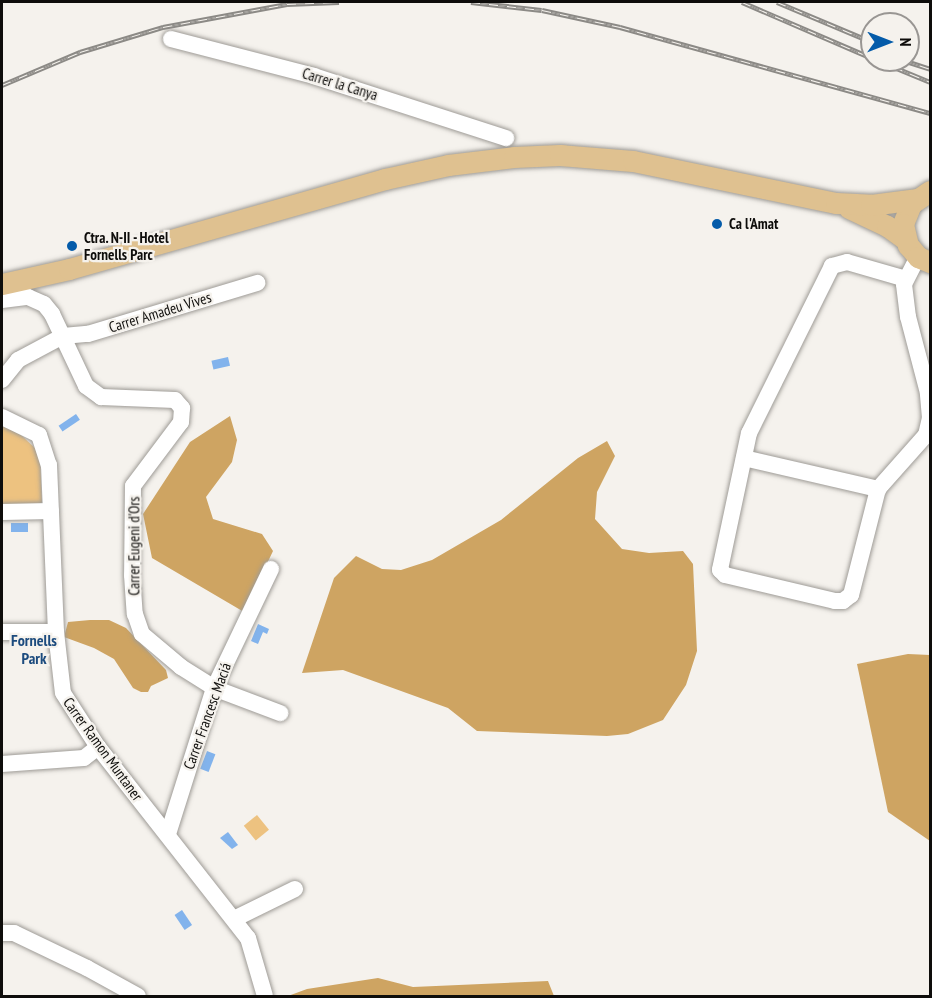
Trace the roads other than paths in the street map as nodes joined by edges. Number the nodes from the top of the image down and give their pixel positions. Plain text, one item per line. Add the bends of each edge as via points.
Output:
1 (171, 39) dead end
2 (506, 138) dead end
3 (923, 195) edge
4 (836, 203) junction
5 (918, 253) edge
6 (906, 279) junction
7 (257, 283) dead end
8 (2, 284) edge
9 (2, 300) edge
10 (63, 336) junction
11 (2, 380) edge
12 (2, 417) edge
13 (744, 458) junction
14 (878, 489) junction
15 (2, 512) edge
16 (51, 512) junction
17 (271, 569) dead end
18 (2, 632) edge
19 (56, 632) junction
20 (214, 688) junction
21 (280, 713) dead end
22 (98, 747) junction
23 (2, 764) edge
24 (168, 834) junction
25 (295, 889) dead end
26 (234, 919) junction
27 (2, 933) edge
28 (138, 996) edge
29 (265, 996) edge

1 - 2 street, Carrer la Canya via 314,76
3 - 4 main road via 871,205
3 - 5 main road via 904,218
4 - 5 main road via 869,216
4 - 8 main road via 662,165 560,155 475,160 385,179 69,269
5 - 6 street
6 - 13 street via 847,262 832,266 749,434
6 - 14 street via 908,317 928,393 930,418 926,435
7 - 10 street, Carrer Amadeu Vives via 88,334
9 - 10 street, Carrer Eugeni d'Ors via 38,300 52,314
10 - 11 street via 18,360
10 - 20 street, Carrer Eugeni d'Ors via 86,386 101,397 175,400 182,408 181,422 133,486 135,614 142,634
12 - 16 street, Carrer Ramon Muntaner via 39,435 49,465
13 - 14 street
13 - 14 street via 720,570 725,575 835,601 851,595
15 - 16 street
16 - 19 street, Carrer Ramon Muntaner
17 - 20 street, Carrer Francesc Maciá
18 - 19 street
19 - 22 street, Carrer Ramon Muntaner via 63,693
20 - 21 street, Carrer Eugeni d'Ors
20 - 24 street, Carrer Francesc Maciá
22 - 23 street via 84,759
22 - 24 street, Carrer Ramon Muntaner
24 - 26 street, Carrer Ramon Muntaner
25 - 26 street
26 - 29 street, Carrer Ramon Muntaner via 248,938
27 - 28 street via 14,933

